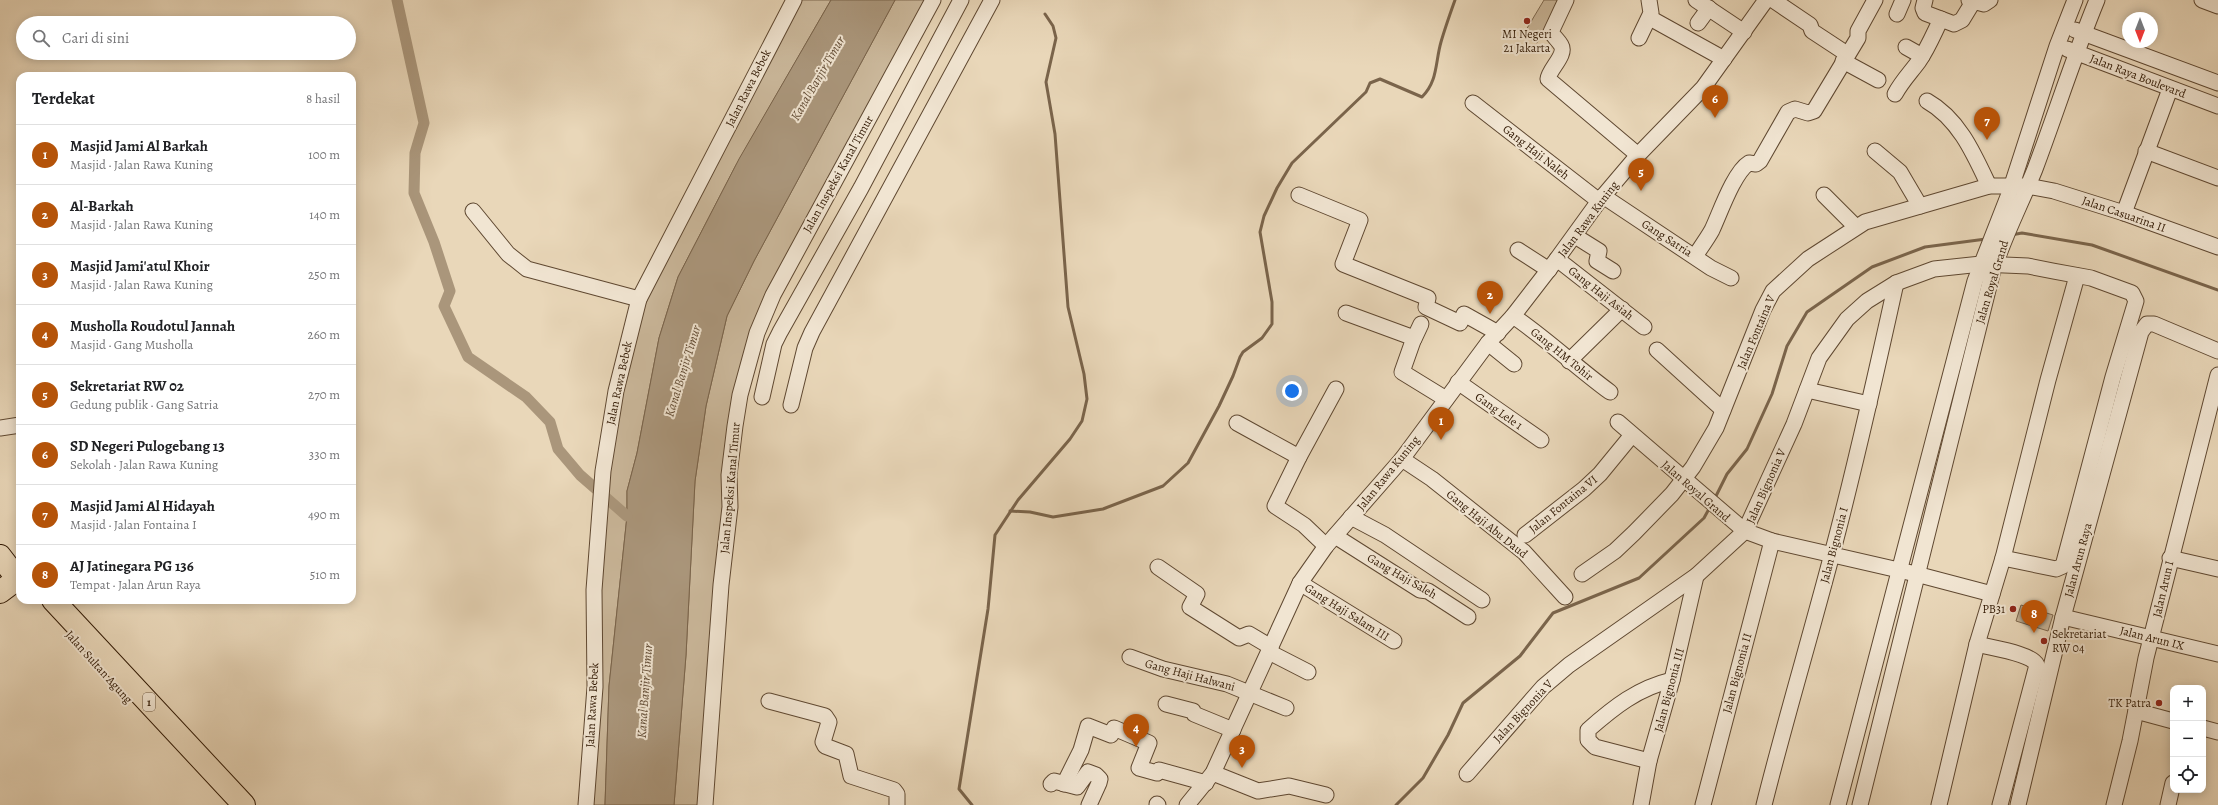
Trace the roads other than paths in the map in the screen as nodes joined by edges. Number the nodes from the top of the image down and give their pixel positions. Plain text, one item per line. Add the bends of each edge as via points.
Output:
1 (794, 0) edge
2 (934, 0) edge
3 (961, 0) edge
4 (992, 0) edge
5 (1566, 0) edge
6 (1649, 0) edge
7 (1696, 0) edge
8 (1766, 0) edge
9 (1773, 0) edge
10 (1875, 0) edge
11 (1903, 0) edge
12 (1925, 0) edge
13 (1990, 0) edge
14 (2075, 0) edge
15 (2097, 0) edge
16 (2202, 0) edge
17 (1971, 1) edge
18 (2218, 6) edge
19 (1709, 8) junction
20 (1897, 14) dead end
21 (1650, 18) junction
22 (1941, 19) junction
23 (1698, 23) dead end
24 (2065, 26) junction
25 (1744, 32) junction
26 (2084, 32) junction
27 (1639, 38) dead end
28 (2057, 46) junction
29 (1906, 47) dead end
30 (2076, 52) junction
31 (1922, 56) junction
32 (1845, 57) junction
33 (1724, 59) junction
34 (1878, 80) dead end
35 (2218, 83) edge
36 (2170, 89) junction
37 (1895, 94) dead end
38 (1927, 101) dead end
39 (1473, 103) dead end
40 (2218, 106) edge
41 (1875, 151) dead end
42 (2146, 151) junction
43 (1638, 155) junction
44 (2218, 178) edge
45 (1989, 186) junction
46 (2018, 191) junction
47 (1299, 195) dead end
48 (1824, 195) dead end
49 (1601, 199) junction
50 (1920, 206) junction
51 (472, 211) dead end
52 (2124, 213) junction
53 (1856, 228) junction
54 (1575, 236) junction
55 (2218, 247) edge
56 (1518, 250) dead end
57 (1695, 256) junction
58 (1990, 259) junction
59 (1553, 265) junction
60 (1613, 271) dead end
61 (2078, 276) junction
62 (1731, 278) dead end
63 (1896, 283) junction
64 (639, 299) junction
65 (1622, 310) junction
66 (1346, 313) dead end
67 (1513, 316) junction
68 (1421, 324) dead end
69 (1644, 327) dead end
70 (1493, 338) junction
71 (1414, 339) junction
72 (1657, 350) dead end
73 (2218, 351) edge
74 (1569, 361) junction
75 (1514, 364) dead end
76 (2218, 375) edge
77 (1458, 382) junction
78 (1336, 389) dead end
79 (1806, 390) junction
80 (1610, 392) dead end
81 (762, 397) dead end
82 (1446, 399) junction
83 (1870, 404) junction
84 (791, 405) dead end
85 (1723, 410) junction
86 (1618, 422) dead end
87 (1237, 423) dead end
88 (16, 426) edge
89 (0, 428) edge
90 (1632, 435) junction
91 (1541, 440) dead end
92 (1299, 457) junction
93 (1402, 459) junction
94 (1684, 480) junction
95 (1351, 517) junction
96 (1745, 531) junction
97 (1525, 535) dead end
98 (1331, 541) junction
99 (1772, 541) junction
100 (1832, 555) junction
101 (2003, 558) junction
102 (2170, 558) junction
103 (1158, 567) dead end
104 (10, 568) edge
105 (1901, 570) junction
106 (2218, 570) edge
107 (1582, 574) dead end
108 (1916, 574) junction
109 (1696, 576) junction
110 (1300, 583) junction
111 (1992, 594) junction
112 (0, 595) edge
113 (1566, 597) dead end
114 (1482, 600) dead end
115 (42, 604) edge
116 (57, 604) edge
117 (1468, 617) dead end
118 (2063, 617) junction
119 (2151, 638) junction
120 (1394, 641) dead end
121 (1978, 644) junction
122 (1270, 649) junction
123 (2218, 654) edge
124 (1130, 657) dead end
125 (1308, 672) dead end
126 (1672, 680) junction
127 (1251, 693) junction
128 (769, 701) dead end
129 (1166, 704) dead end
130 (1286, 708) dead end
131 (2136, 711) junction
132 (2170, 720) edge
133 (2206, 729) edge
134 (1233, 730) junction
135 (2218, 732) edge
136 (1649, 761) junction
137 (1467, 774) dead end
138 (1210, 778) junction
139 (2171, 793) edge
140 (1326, 795) dead end
141 (225, 805) edge
142 (244, 805) edge
143 (586, 805) edge
144 (705, 805) edge
145 (897, 805) edge
146 (1089, 805) edge
147 (1187, 805) edge
148 (1641, 805) edge
149 (1703, 805) edge
150 (1764, 805) edge
151 (1838, 805) edge
152 (1860, 805) edge
153 (1939, 805) edge
154 (2000, 805) edge
155 (2018, 805) edge
156 (2114, 805) edge
157 (2168, 805) edge

1 - 64 street, Jalan Rawa Bebek
2 - 144 street, Jalan Inspeksi Kanal Timur via 773,295 757,333 740,395 729,475 730,507 721,585
3 - 81 street via 861,188 780,332 774,344
4 - 84 street via 812,332 805,348
5 - 43 street via 1551,32 1562,50 1548,79
6 - 21 street
7 - 19 street
8 - 25 street, Jalan Rawa Kuning
9 - 32 street via 1810,25 1812,31
10 - 32 street via 1858,30 1858,38
11 - 20 street
12 - 22 street via 1924,11
13 - 17 street via 1984,4
14 - 24 street, Jalan Royal Grand
15 - 26 street, Jalan Royal Grand
16 - 18 street
17 - 22 street via 1960,22 1951,24
19 - 23 street
19 - 25 street
21 - 27 street
21 - 33 street
22 - 31 street
24 - 26 street, Jalan Raya Boulevard
24 - 28 street, Jalan Royal Grand
25 - 33 street, Jalan Rawa Kuning
26 - 30 street, Jalan Royal Grand
26 - 35 street, Jalan Raya Boulevard
28 - 30 street, Jalan Raya Boulevard
28 - 46 street, Jalan Royal Grand
29 - 31 street
30 - 36 street, Jalan Raya Boulevard
30 - 46 street, Jalan Royal Grand
31 - 37 street
32 - 34 street
32 - 57 street via 1817,106 1811,112 1795,109 1788,112 1760,161 1756,164 1749,163 1743,168
33 - 43 street, Jalan Rawa Kuning via 1692,101
36 - 40 street, Jalan Raya Boulevard
36 - 42 street
38 - 45 street via 1960,130
39 - 49 street, Gang Haji Naleh
41 - 50 street via 1900,172
42 - 44 street
42 - 52 street
43 - 49 street, Jalan Rawa Kuning
45 - 46 street, Jalan Fontaina V
45 - 50 street, Jalan Fontaina V
46 - 52 street, Jalan Casuarina II via 2054,191
46 - 58 street, Jalan Royal Grand
47 - 70 street via 1360,220 1343,264 1428,298 1426,307 1460,323 1464,314
48 - 53 street
49 - 54 street, Jalan Rawa Kuning
49 - 57 street, Gang Satria
50 - 53 street, Jalan Fontaina V via 1865,222
51 - 64 street via 508,254 527,269
52 - 55 street, Jalan Casuarina II
53 - 85 street, Jalan Fontaina V via 1808,259 1773,291
54 - 59 street, Jalan Rawa Kuning
54 - 60 street via 1599,251 1597,261
56 - 59 street, Gang Haji Asiah
57 - 62 street, Gang Satria
58 - 61 street, Jalan Bignonia V
58 - 63 street, Jalan Bignonia V via 1934,269
58 - 105 street, Jalan Royal Grand
58 - 108 street, Jalan Royal Grand
59 - 65 street, Gang Haji Asiah
59 - 67 street, Jalan Rawa Kuning
61 - 101 street via 2048,380
61 - 101 street, Jalan Bignonia V via 2132,293 2136,301 2134,312 2109,393 2063,566 2056,569
63 - 79 street, Jalan Bignonia V via 1867,301 1847,319 1819,358
63 - 83 street, Jalan Bignonia I
64 - 143 street, Jalan Rawa Bebek via 616,391 603,471 594,590 595,687
65 - 69 street, Gang Haji Asiah
65 - 74 street
66 - 71 street
67 - 70 street, Jalan Rawa Kuning
67 - 74 street, Gang HM Tohir via 1537,332
68 - 71 street
70 - 75 street
70 - 77 street, Jalan Rawa Kuning
71 - 82 street via 1402,372
72 - 85 street
73 - 118 street, Jalan Arun Raya via 2154,324 2147,324 2141,332
74 - 80 street, Gang HM Tohir
76 - 102 street, Jalan Arun I
77 - 82 street, Jalan Rawa Kuning
77 - 91 street, Gang Lele 1
78 - 92 street
79 - 83 street
79 - 96 street, Jalan Bignonia V via 1794,424
82 - 93 street, Jalan Rawa Kuning
83 - 100 street, Jalan Bignonia I
85 - 94 street, Jalan Fontaina V via 1709,441
86 - 90 street, Jalan Royal Grand
87 - 92 street
88 - 89 street
90 - 94 street, Jalan Royal Grand
90 - 97 street, Jalan Fontaina VI via 1584,489
92 - 98 street, Gang Haji Saleh via 1275,507
93 - 95 street, Jalan Rawa Kuning
93 - 113 street, Gang Haji Abu Daud via 1432,479 1524,552
94 - 96 street, Jalan Royal Grand
94 - 107 street, Jalan Fontaina V via 1615,551
95 - 98 street, Jalan Rawa Kuning
95 - 114 street via 1385,535
96 - 99 street, Jalan Royal Grand
96 - 109 street, Jalan Bignonia V
98 - 110 street, Jalan Rawa Kuning
98 - 117 street, Gang Haji Saleh via 1420,590 1428,591
99 - 100 street, Jalan Royal Grand
99 - 149 street, Jalan Bignonia II
100 - 105 street, Jalan Royal Grand
100 - 150 street, Jalan Bignonia I via 1786,716
101 - 111 street
102 - 106 street
102 - 119 street, Jalan Arun I
103 - 122 street via 1197,594 1190,606 1230,633 1240,638 1249,634
104 - 112 highway
105 - 108 street, Jalan Royal Grand
105 - 151 street, Jalan Royal Grand
108 - 111 street, Jalan Royal Grand
108 - 152 street, Jalan Royal Grand
109 - 126 street, Jalan Bignonia III
109 - 137 street, Jalan Bignonia V via 1569,664 1543,687
110 - 120 street, Gang Haji Salam III
110 - 122 street, Jalan Rawa Kuning
111 - 121 street
115 - 141 highway, Jalan Sultan Agung / 1
116 - 142 highway, Jalan Sultan Agung / 1
118 - 119 street, Jalan Arun IX
118 - 155 street, Jalan Arun Raya
119 - 123 street, Jalan Arun IX
119 - 131 street, Jalan Arun I
121 - 153 street
121 - 154 street via 2026,656 2037,665
122 - 125 street
122 - 127 street, Jalan Rawa Kuning
124 - 127 street, Gang Haji Halwani via 1150,666 1227,684
126 - 136 street, Jalan Bignonia III
126 - 136 street via 1654,684 1632,695 1587,733 1588,740 1595,747
127 - 130 street, Gang Haji Halwani
127 - 134 street, Jalan Rawa Kuning
128 - 145 street via 825,716 829,722 823,742 825,746 846,754 852,776 894,790 898,794
129 - 134 street via 1193,711 1194,714
131 - 132 street
131 - 156 street, Jalan Arun I
133 - 135 street
134 - 138 street, Jalan Rawa Kuning
136 - 148 street, Jalan Bignonia III
138 - 140 street via 1258,791 1289,786
138 - 146 street via 1160,770 1157,774 1139,768 1149,743 1114,728 1110,735 1088,726 1081,750 1057,784 1077,787 1088,772 1099,777 1099,783
138 - 147 street, Jalan Rawa Kuning
139 - 157 street

